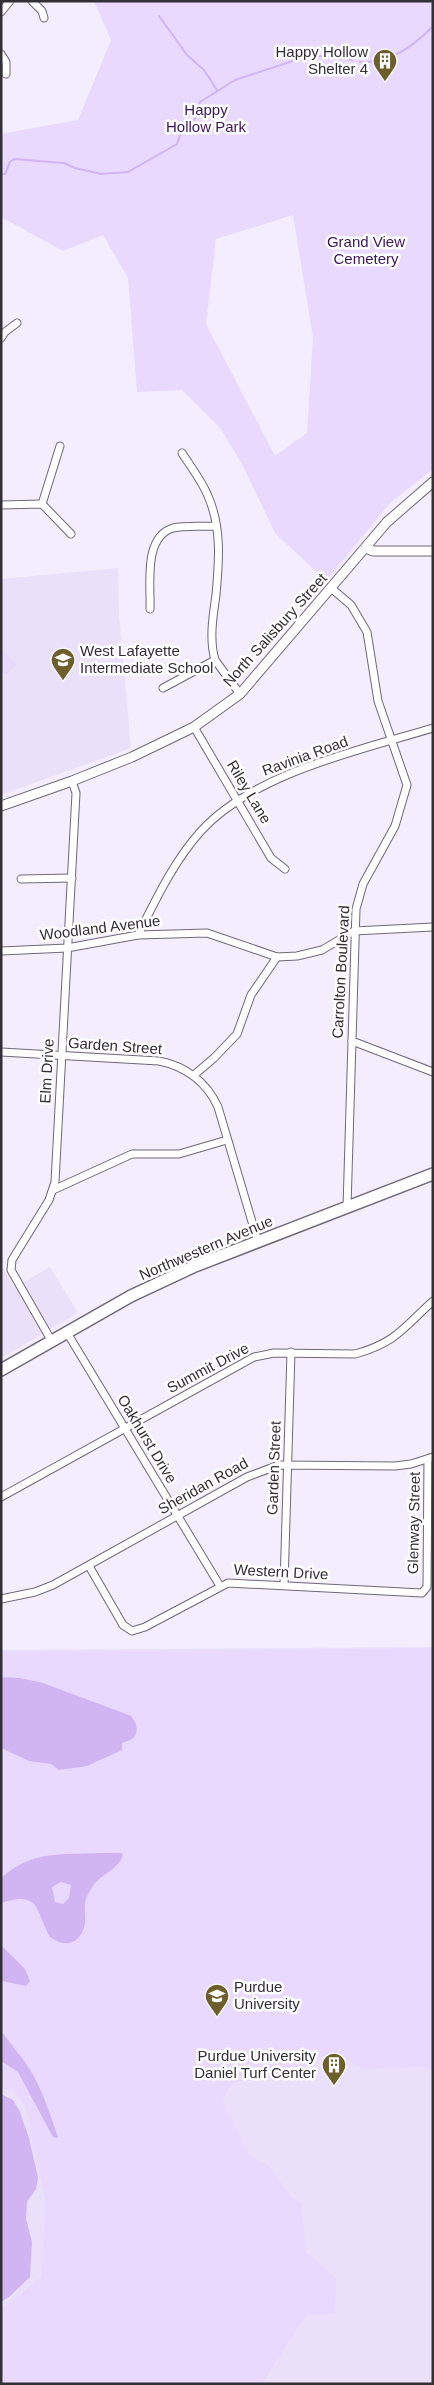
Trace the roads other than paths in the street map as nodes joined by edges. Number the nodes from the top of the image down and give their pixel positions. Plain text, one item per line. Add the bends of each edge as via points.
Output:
1 (10, 1) edge
2 (32, 1) edge
3 (1, 12) edge
4 (44, 18) dead end
5 (1, 54) edge
6 (6, 74) dead end
7 (17, 323) dead end
8 (1, 338) edge
9 (60, 446) dead end
10 (182, 453) dead end
11 (433, 482) edge
12 (42, 504) junction
13 (1, 505) edge
14 (216, 526) junction
15 (71, 534) dead end
16 (366, 548) junction
17 (433, 551) edge
18 (331, 588) junction
19 (150, 609) dead end
20 (215, 660) junction
21 (163, 688) dead end
22 (240, 694) junction
23 (194, 727) junction
24 (433, 728) edge
25 (392, 740) junction
26 (72, 781) junction
27 (239, 800) junction
28 (1, 806) edge
29 (285, 869) dead end
30 (72, 878) junction
31 (21, 879) dead end
32 (433, 927) edge
33 (354, 931) junction
34 (138, 935) junction
35 (67, 948) junction
36 (1, 951) edge
37 (276, 957) junction
38 (352, 1041) junction
39 (1, 1052) edge
40 (62, 1056) junction
41 (433, 1072) edge
42 (194, 1075) junction
43 (227, 1140) junction
44 (433, 1174) edge
45 (53, 1190) junction
46 (347, 1207) junction
47 (258, 1242) junction
48 (433, 1301) edge
49 (66, 1331) junction
50 (51, 1340) junction
51 (291, 1352) junction
52 (1, 1370) edge
53 (124, 1429) junction
54 (430, 1458) edge
55 (288, 1464) junction
56 (1, 1497) edge
57 (178, 1516) junction
58 (89, 1566) junction
59 (284, 1585) junction
60 (220, 1586) junction
61 (427, 1587) joint
62 (1, 1599) edge

1 - 3 street
2 - 4 street
5 - 6 street via 6,62
7 - 8 street
9 - 12 street
10 - 14 street via 208,495
11 - 16 street, North Salisbury Street via 397,510
12 - 13 street
12 - 15 street
14 - 19 street via 173,528 158,538 152,552
14 - 20 street via 219,562 212,634
16 - 17 street
16 - 18 street, North Salisbury Street
18 - 22 street, North Salisbury Street
18 - 25 street, Carrolton Boulevard via 350,605 367,632 378,701
20 - 21 street
20 - 22 street
22 - 23 street, North Salisbury Street
23 - 26 street, North Salisbury Street
23 - 27 street, Riley Lane
24 - 25 street, Ravinia Road
25 - 27 street, Ravinia Road via 294,772
25 - 33 street, Carrolton Boulevard via 407,785 395,826 363,884
26 - 28 street, North Salisbury Street
26 - 30 street, Elm Drive via 76,793
27 - 29 street, Riley Lane via 271,858
27 - 34 street, Ravinia Road via 202,830 178,860
30 - 31 street
30 - 35 street, Elm Drive
32 - 33 street, Woodland Avenue
33 - 37 street, Woodland Avenue via 322,950
33 - 38 street, Carrolton Boulevard
34 - 35 street, Woodland Avenue
34 - 37 street, Woodland Avenue via 206,933
35 - 36 street, Woodland Avenue
35 - 40 street, Elm Drive
37 - 42 street via 251,995 237,1034
38 - 41 street
38 - 46 street, Carrolton Boulevard
39 - 40 street, Garden Street
40 - 42 street, Garden Street via 159,1061
40 - 45 street, Elm Drive
42 - 43 street, Garden Street via 215,1100
43 - 45 street via 179,1154 132,1154
43 - 47 street, Garden Street
44 - 46 main road, Northwestern Avenue
45 - 50 street, Elm Drive via 12,1260 11,1270
46 - 47 main road, Northwestern Avenue
47 - 49 main road, Northwestern Avenue via 195,1266
48 - 51 street, Summit Drive via 403,1330 366,1351 355,1354
49 - 50 main road, Northwestern Avenue
49 - 53 street, Oakhurst Drive
50 - 52 main road, Northwestern Avenue
51 - 53 street, Summit Drive via 254,1357
51 - 55 street, Garden Street
53 - 56 street, Summit Drive
53 - 57 street, Oakhurst Drive
54 - 55 street, Sheridan Road via 411,1464 379,1467
54 - 61 street, Glenway Street
55 - 57 street, Sheridan Road via 260,1470
55 - 59 street, Garden Street
57 - 58 street, Sheridan Road
57 - 60 street, Oakhurst Drive
58 - 60 street, Western Drive via 123,1625 132,1630 145,1627
58 - 62 street, Sheridan Road via 44,1589
59 - 60 street, Western Drive via 236,1583
59 - 61 street, Western Drive via 418,1594

